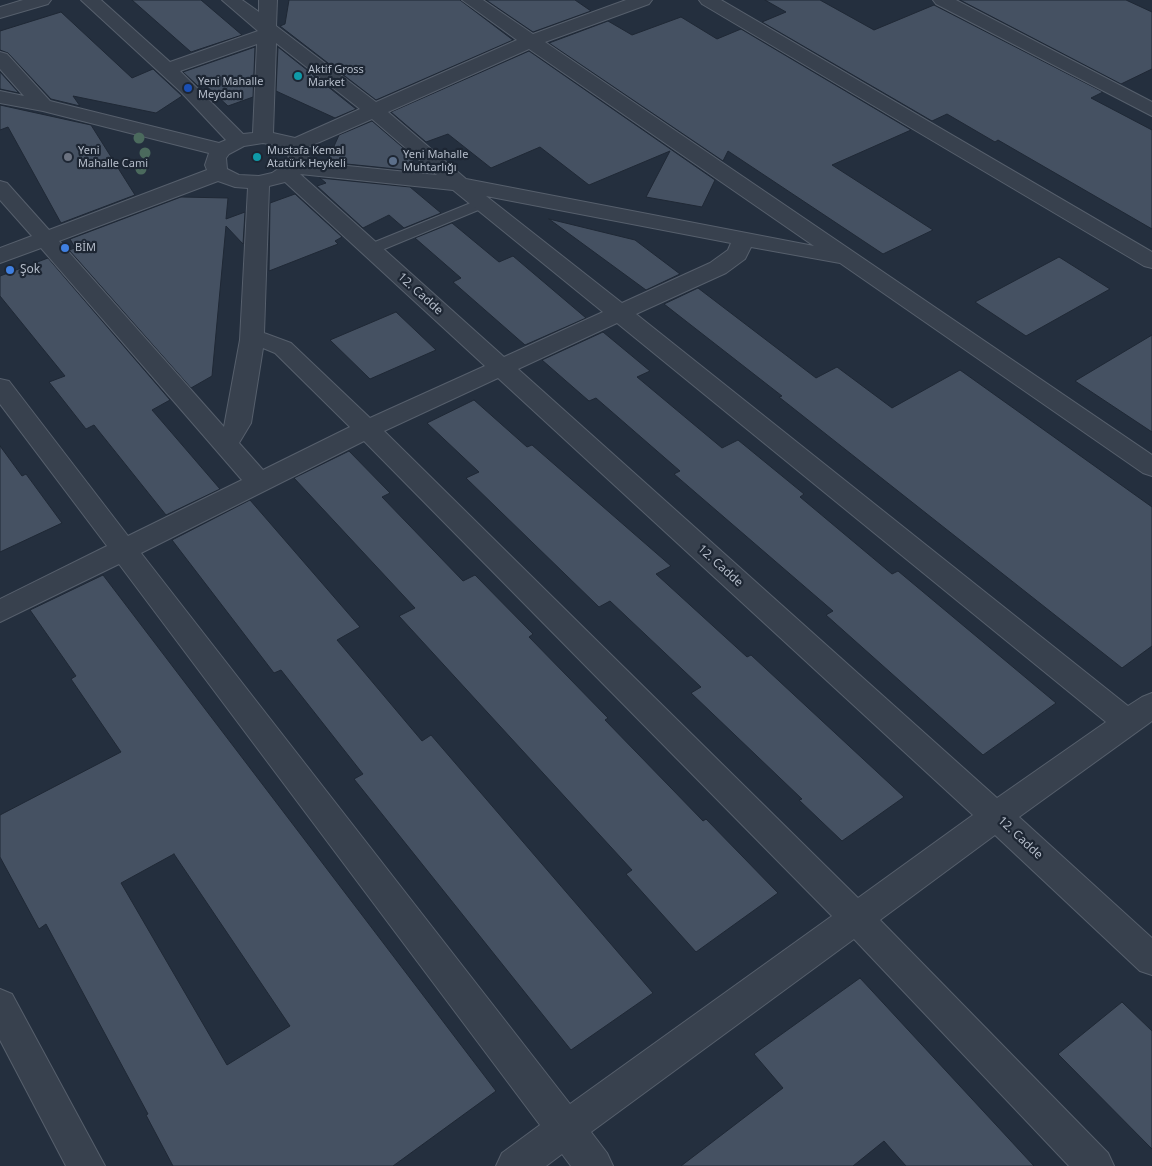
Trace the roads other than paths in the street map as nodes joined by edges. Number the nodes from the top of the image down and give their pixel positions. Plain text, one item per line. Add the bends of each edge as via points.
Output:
1 (42, 0) edge
2 (90, 0) edge
3 (231, 0) edge
4 (268, 0) edge
5 (471, 0) edge
6 (643, 0) edge
7 (708, 0) edge
8 (942, 0) edge
9 (0, 13) edge
10 (265, 32) junction
11 (531, 42) junction
12 (0, 58) edge
13 (166, 70) junction
14 (0, 97) edge
15 (43, 105) junction
16 (1152, 110) edge
17 (375, 111) junction
18 (263, 137) junction
19 (230, 145) junction
20 (292, 162) junction
21 (219, 173) junction
22 (259, 182) junction
23 (459, 184) junction
24 (0, 187) edge
25 (483, 203) junction
26 (46, 238) junction
27 (744, 239) junction
28 (372, 250) junction
29 (0, 256) edge
30 (848, 259) junction
31 (1152, 262) edge
32 (621, 314) junction
33 (252, 340) junction
34 (502, 368) junction
35 (0, 387) edge
36 (367, 429) junction
37 (224, 442) junction
38 (1152, 467) edge
39 (259, 482) junction
40 (124, 549) junction
41 (0, 611) edge
42 (1140, 714) edge
43 (996, 816) junction
44 (856, 918) junction
45 (1152, 960) edge
46 (0, 1005) edge
47 (566, 1128) junction
48 (86, 1166) edge
49 (515, 1166) edge
50 (594, 1166) edge
51 (1095, 1166) edge

1 - 9 street
2 - 13 street
3 - 10 street
4 - 10 street
5 - 11 street
6 - 11 street
7 - 31 street
8 - 16 street
10 - 13 street
10 - 17 street
10 - 18 street
11 - 17 street
11 - 30 street
12 - 15 street
13 - 19 street
14 - 15 street
15 - 19 street
17 - 20 street
17 - 23 street
18 - 19 street
18 - 20 street via 281,139
19 - 21 street via 216,157
20 - 22 street
20 - 23 street
20 - 28 street, 12. Cadde
21 - 22 street via 235,181
21 - 26 street
22 - 33 street
23 - 25 street
23 - 27 street
24 - 26 street
25 - 28 lane
25 - 32 street
26 - 29 street
26 - 37 street
27 - 30 street
27 - 32 street via 742,247 729,262
28 - 34 street, 12. Cadde
30 - 38 street
32 - 34 street
32 - 42 street
33 - 36 street via 283,348
33 - 37 street via 239,423 231,438
34 - 36 street
34 - 43 street, 12. Cadde
35 - 40 street
36 - 39 street
36 - 44 street
37 - 39 street
39 - 40 street
40 - 41 street
40 - 47 street
42 - 43 street
43 - 44 street
43 - 45 street, 12. Cadde
44 - 47 street
44 - 51 street
46 - 48 street
47 - 49 street
47 - 50 street

